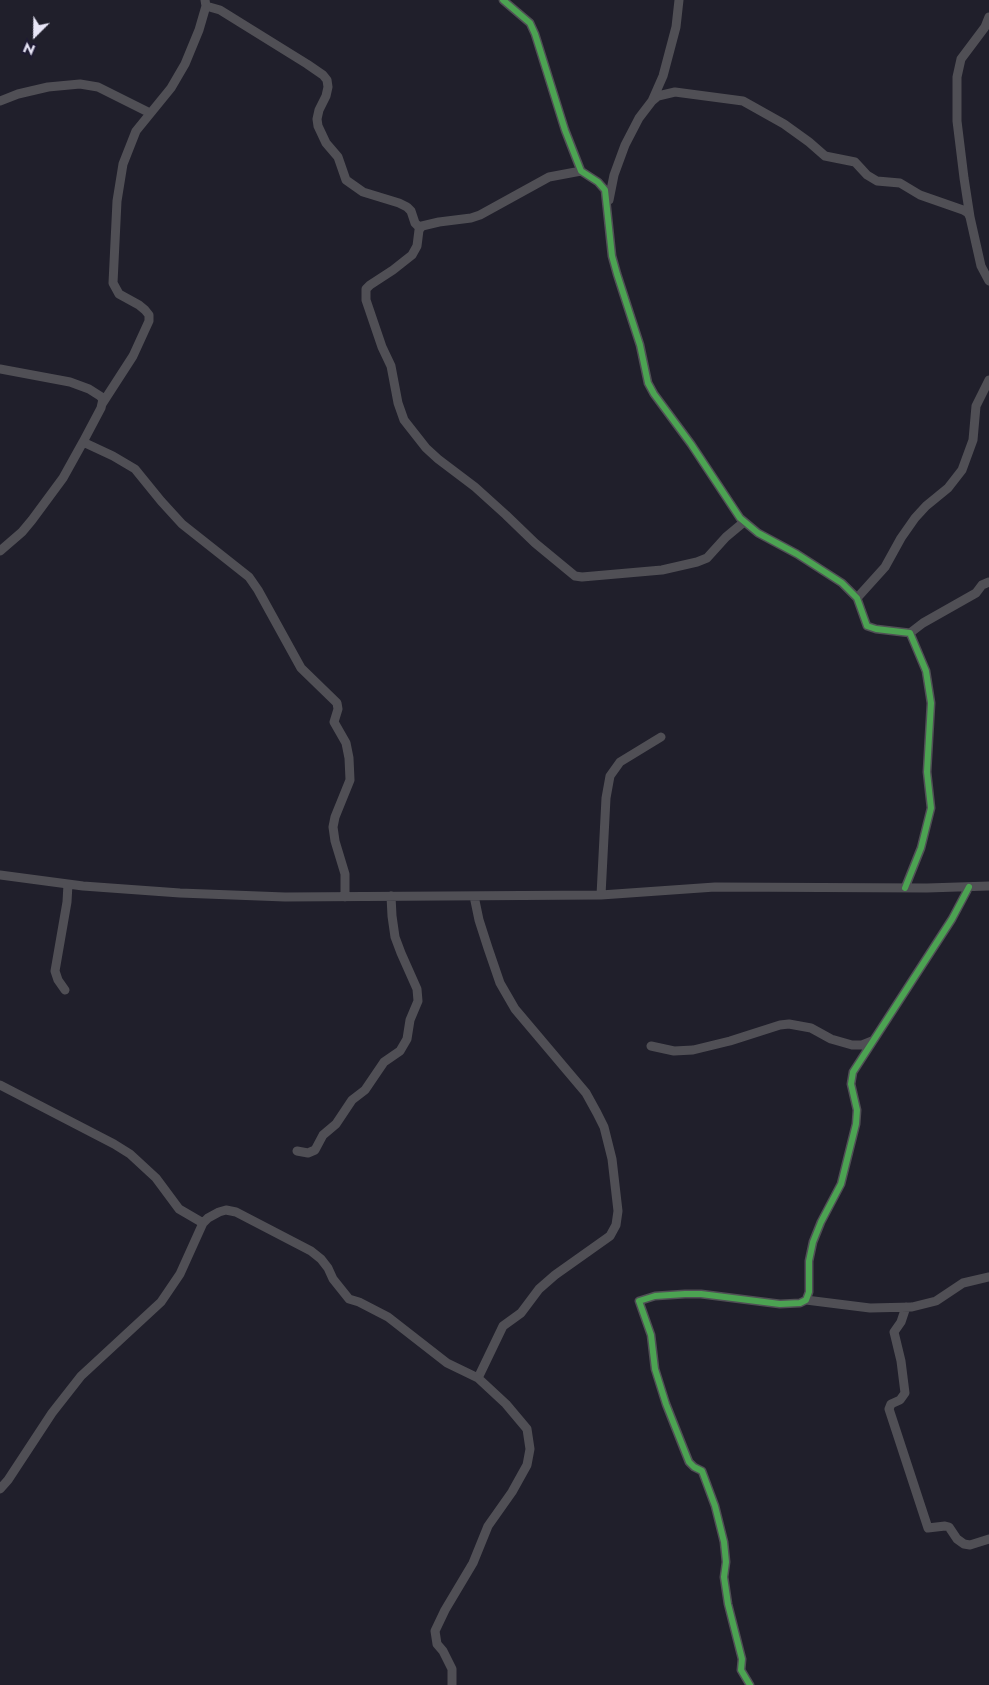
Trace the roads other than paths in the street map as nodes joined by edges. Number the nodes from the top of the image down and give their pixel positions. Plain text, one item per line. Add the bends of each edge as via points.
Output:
1 (503, 0) edge
2 (679, 0) edge
3 (205, 3) edge
4 (989, 17) edge
5 (0, 101) edge
6 (652, 101) junction
7 (150, 113) junction
8 (581, 171) junction
9 (608, 205) junction
10 (970, 217) junction
11 (420, 228) junction
12 (989, 281) edge
13 (0, 369) edge
14 (989, 380) edge
15 (102, 404) junction
16 (83, 442) junction
17 (744, 522) junction
18 (0, 551) edge
19 (989, 582) edge
20 (857, 598) junction
21 (910, 633) junction
22 (661, 737) dead end
23 (0, 875) edge
24 (68, 884) junction
25 (989, 886) edge
26 (970, 887) junction
27 (905, 888) junction
28 (601, 895) junction
29 (391, 896) junction
30 (474, 896) junction
31 (345, 897) junction
32 (65, 990) dead end
33 (874, 1040) junction
34 (651, 1046) dead end
35 (0, 1085) edge
36 (298, 1151) dead end
37 (203, 1222) junction
38 (989, 1276) edge
39 (806, 1300) junction
40 (906, 1307) junction
41 (478, 1378) junction
42 (0, 1489) edge
43 (989, 1539) edge
44 (452, 1685) edge
45 (750, 1685) edge

1 - 8 street via 530,24 536,34
2 - 6 street via 671,50
3 - 7 street via 199,30 185,64 171,88
3 - 11 street via 323,75 328,87 319,110 318,126 326,144 338,157 346,180 363,192 407,207
4 - 10 street via 986,27 961,59 957,76 957,121
5 - 7 street via 48,87 80,84 98,87
6 - 9 street via 618,161
6 - 10 street via 675,92 743,102 784,124 825,156 855,162 877,181 904,184 920,195 963,210
7 - 15 street via 136,131 121,170 113,283 119,294 145,310 149,321 133,356
8 - 9 street via 603,187
8 - 11 street via 549,178 480,215
9 - 17 street via 612,256 640,345 648,383
10 - 12 street via 981,266
11 - 17 street via 412,255 370,285 365,295 391,366 404,420 438,459 475,487 558,563 582,577 662,570 697,562 707,558
13 - 15 street via 79,385 97,393 103,399
14 - 20 street via 976,406 973,440 962,470 948,488 915,518 885,567
15 - 16 street
16 - 18 street via 63,478 32,520
16 - 31 street via 135,469 182,524 249,577 302,668 337,703 334,722 346,743 350,780 333,827 345,874
17 - 20 street via 831,575
19 - 21 street
20 - 21 street via 868,626
21 - 27 street via 926,672 931,703 927,772 932,808
22 - 28 street via 620,762 610,776
23 - 24 street
24 - 31 street via 180,893
24 - 32 street via 55,970
25 - 26 street
26 - 27 street
26 - 33 street
27 - 28 street via 715,887
28 - 30 street
29 - 30 street
29 - 31 street
29 - 36 street via 395,937 418,989 407,1039 400,1052 384,1062 365,1090 352,1100 315,1150 308,1153
30 - 41 street via 500,983 528,1026 586,1093 604,1127 612,1159 618,1211 610,1236 554,1275 521,1313 503,1326
33 - 34 street via 852,1045 811,1028 785,1024 693,1050 674,1051
33 - 39 street via 853,1072 851,1084 858,1110 856,1124 840,1184 813,1242
35 - 37 street via 130,1154 156,1178 179,1209
37 - 41 street via 214,1214 230,1210 300,1244 321,1259 349,1299 388,1317 446,1363
37 - 42 street via 180,1274 166,1295 150,1314 81,1376
38 - 40 street via 964,1283 936,1301
39 - 40 street via 870,1308
39 - 45 street via 780,1304 685,1294 639,1301 651,1336 655,1369 666,1404 689,1462 702,1471 715,1506 724,1542 728,1604 742,1659 741,1670
40 - 43 street via 894,1332 905,1392 889,1409 928,1528 949,1527 964,1544
41 - 44 street via 520,1418 527,1429 530,1449 512,1492 488,1526 473,1563 437,1626 435,1638 452,1669

